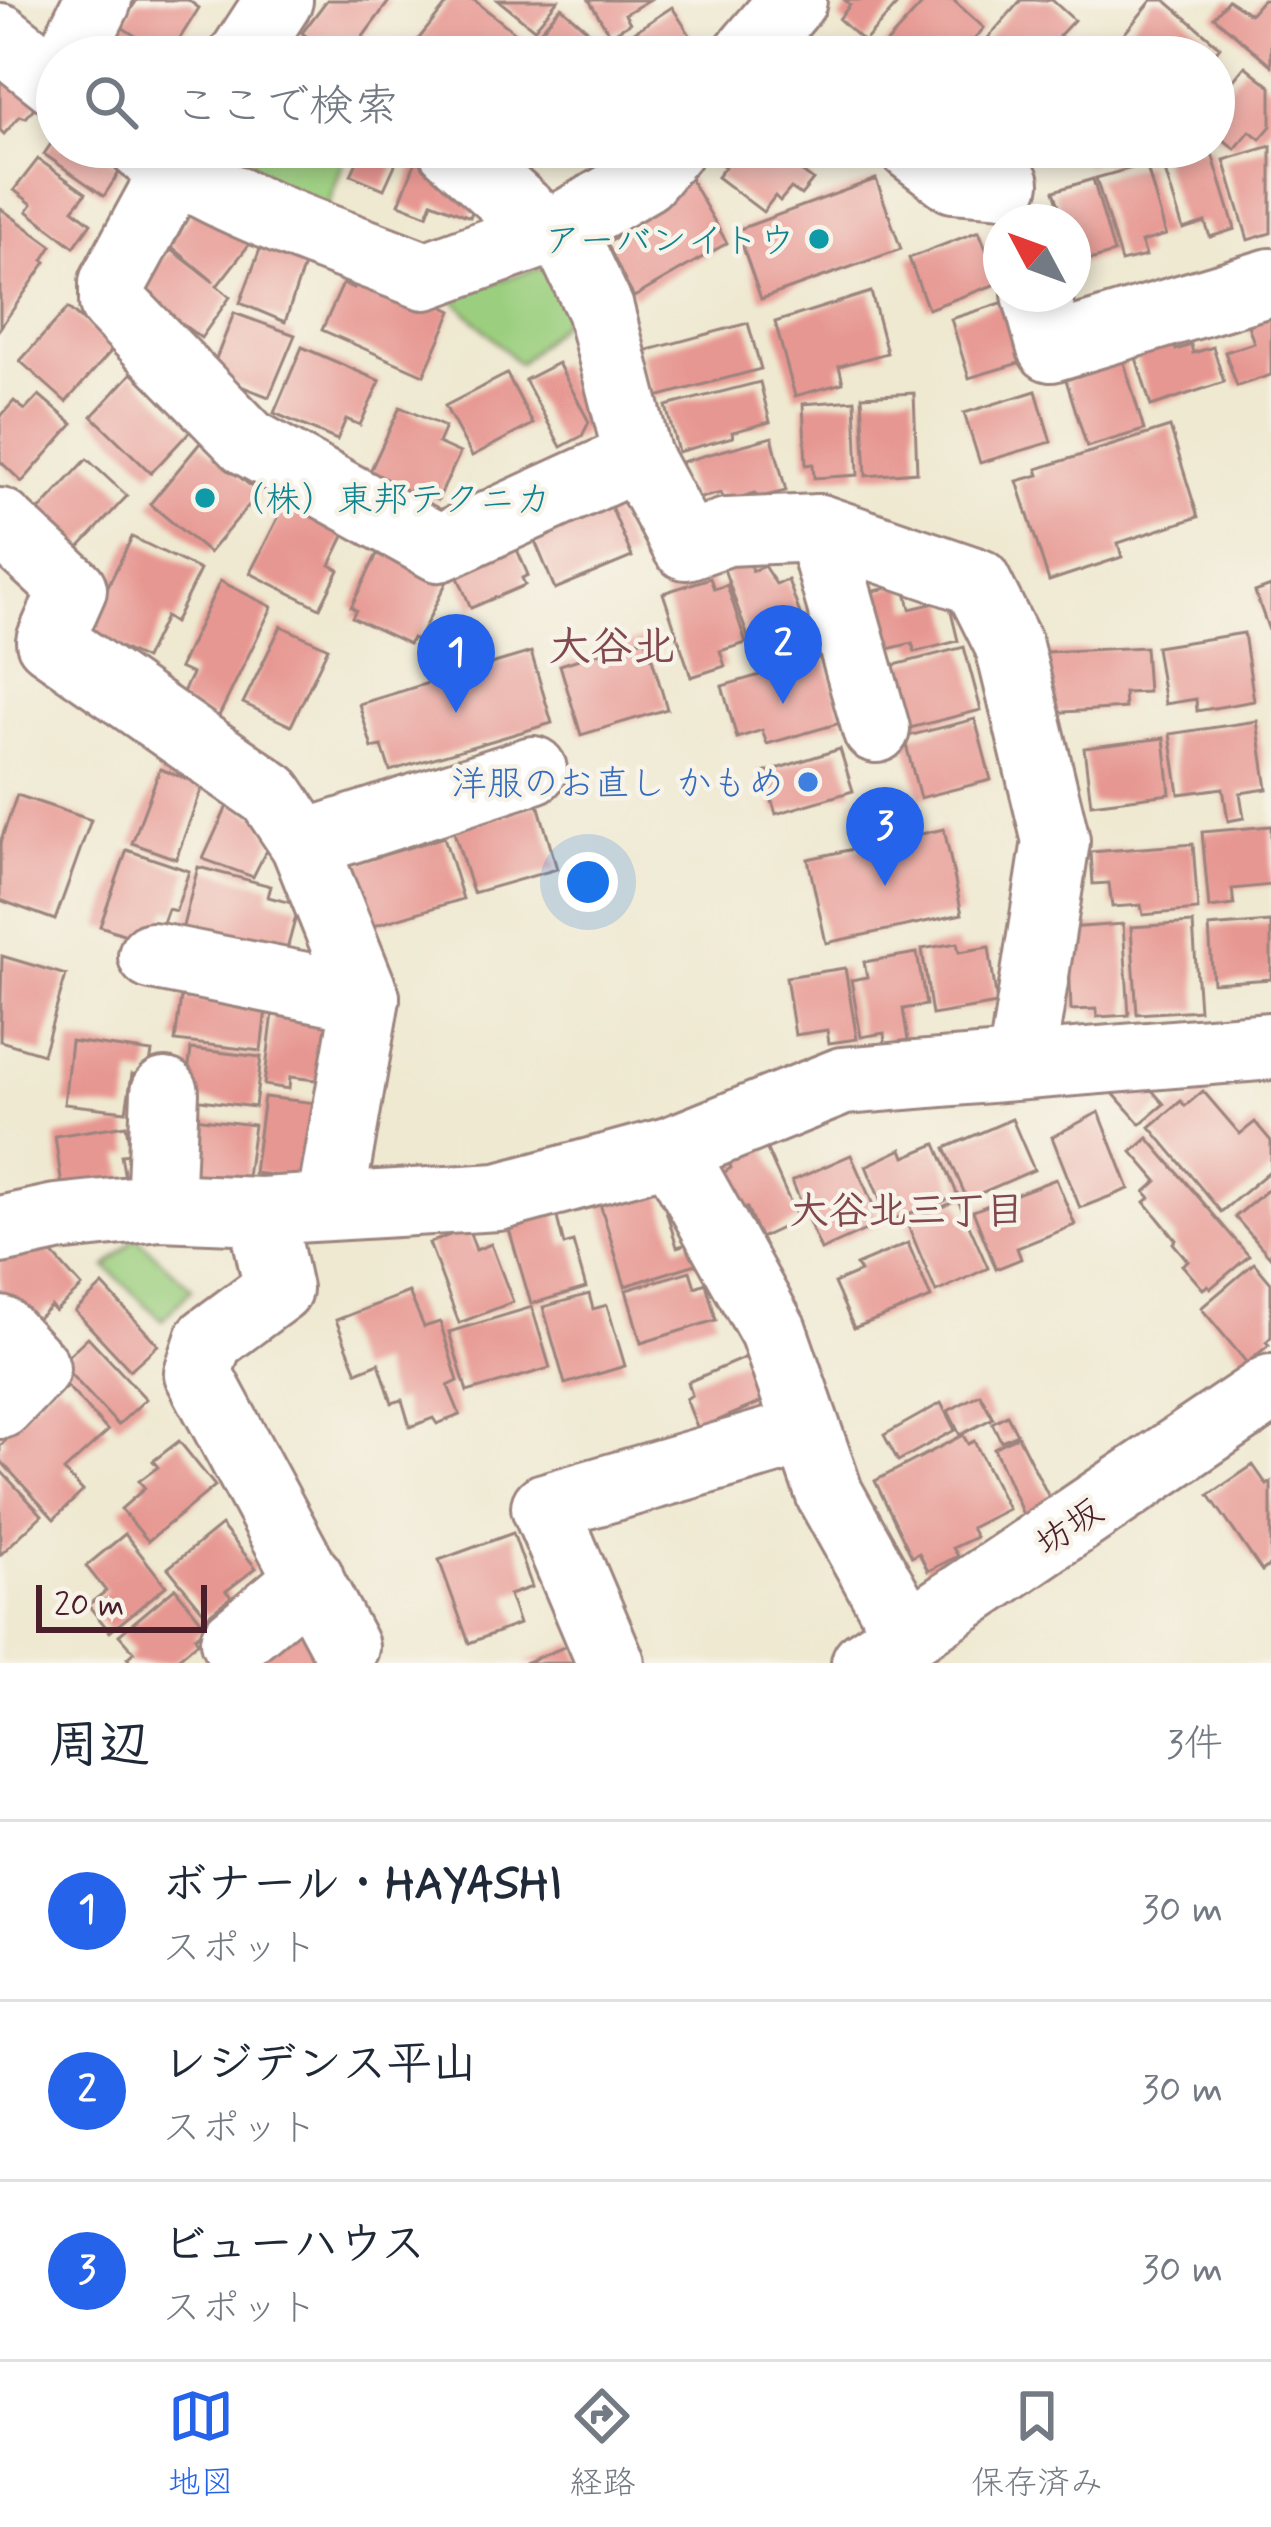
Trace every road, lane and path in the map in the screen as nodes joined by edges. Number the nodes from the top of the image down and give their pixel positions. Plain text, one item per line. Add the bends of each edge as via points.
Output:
1 (98, 0) edge
2 (279, 0) edge
3 (80, 36) edge
4 (256, 36) edge
5 (0, 37) edge
6 (36, 65) edge
7 (190, 168) edge
8 (198, 168) edge
9 (478, 168) edge
10 (653, 168) edge
11 (940, 168) edge
12 (1020, 184) edge
13 (554, 230) junction
14 (1271, 282) edge
15 (1041, 312) edge
16 (638, 458) junction
17 (0, 522) edge
18 (819, 528) junction
19 (876, 729) dead end
20 (533, 770) dead end
21 (304, 844) junction
22 (152, 956) dead end
23 (366, 998) junction
24 (1271, 1046) edge
25 (1021, 1064) junction
26 (164, 1091) dead end
27 (672, 1150) junction
28 (330, 1206) junction
29 (160, 1207) junction
30 (261, 1211) junction
31 (0, 1230) edge
32 (0, 1330) edge
33 (1269, 1395) edge
34 (0, 1406) edge
35 (807, 1430) junction
36 (310, 1578) junction
37 (234, 1641) dead end
38 (345, 1647) dead end
39 (886, 1648) edge
40 (611, 1663) edge

1 - 3 street
2 - 4 street
5 - 6 street
7 - 16 street via 113,283 113,303 248,442 439,548
8 - 13 street via 425,277
9 - 13 street
10 - 13 street
11 - 12 street via 954,179
13 - 16 street via 600,309
14 - 15 street via 1206,319 1051,348
16 - 18 street via 686,546 727,532
17 - 21 street via 73,590 50,641 272,795
18 - 19 street
18 - 25 street via 977,582 1009,646 1056,841
20 - 21 street
21 - 23 street
22 - 23 street
23 - 28 street
24 - 25 street
25 - 27 street via 843,1081
26 - 29 street
27 - 28 street via 498,1197
27 - 35 street via 773,1331
28 - 30 street
29 - 30 street
29 - 31 street
30 - 36 street via 278,1289 209,1340 198,1373
32 - 34 street via 36,1368
33 - 39 street, 坊坂
35 - 39 street
35 - 40 street via 545,1507
36 - 37 street
36 - 38 street

